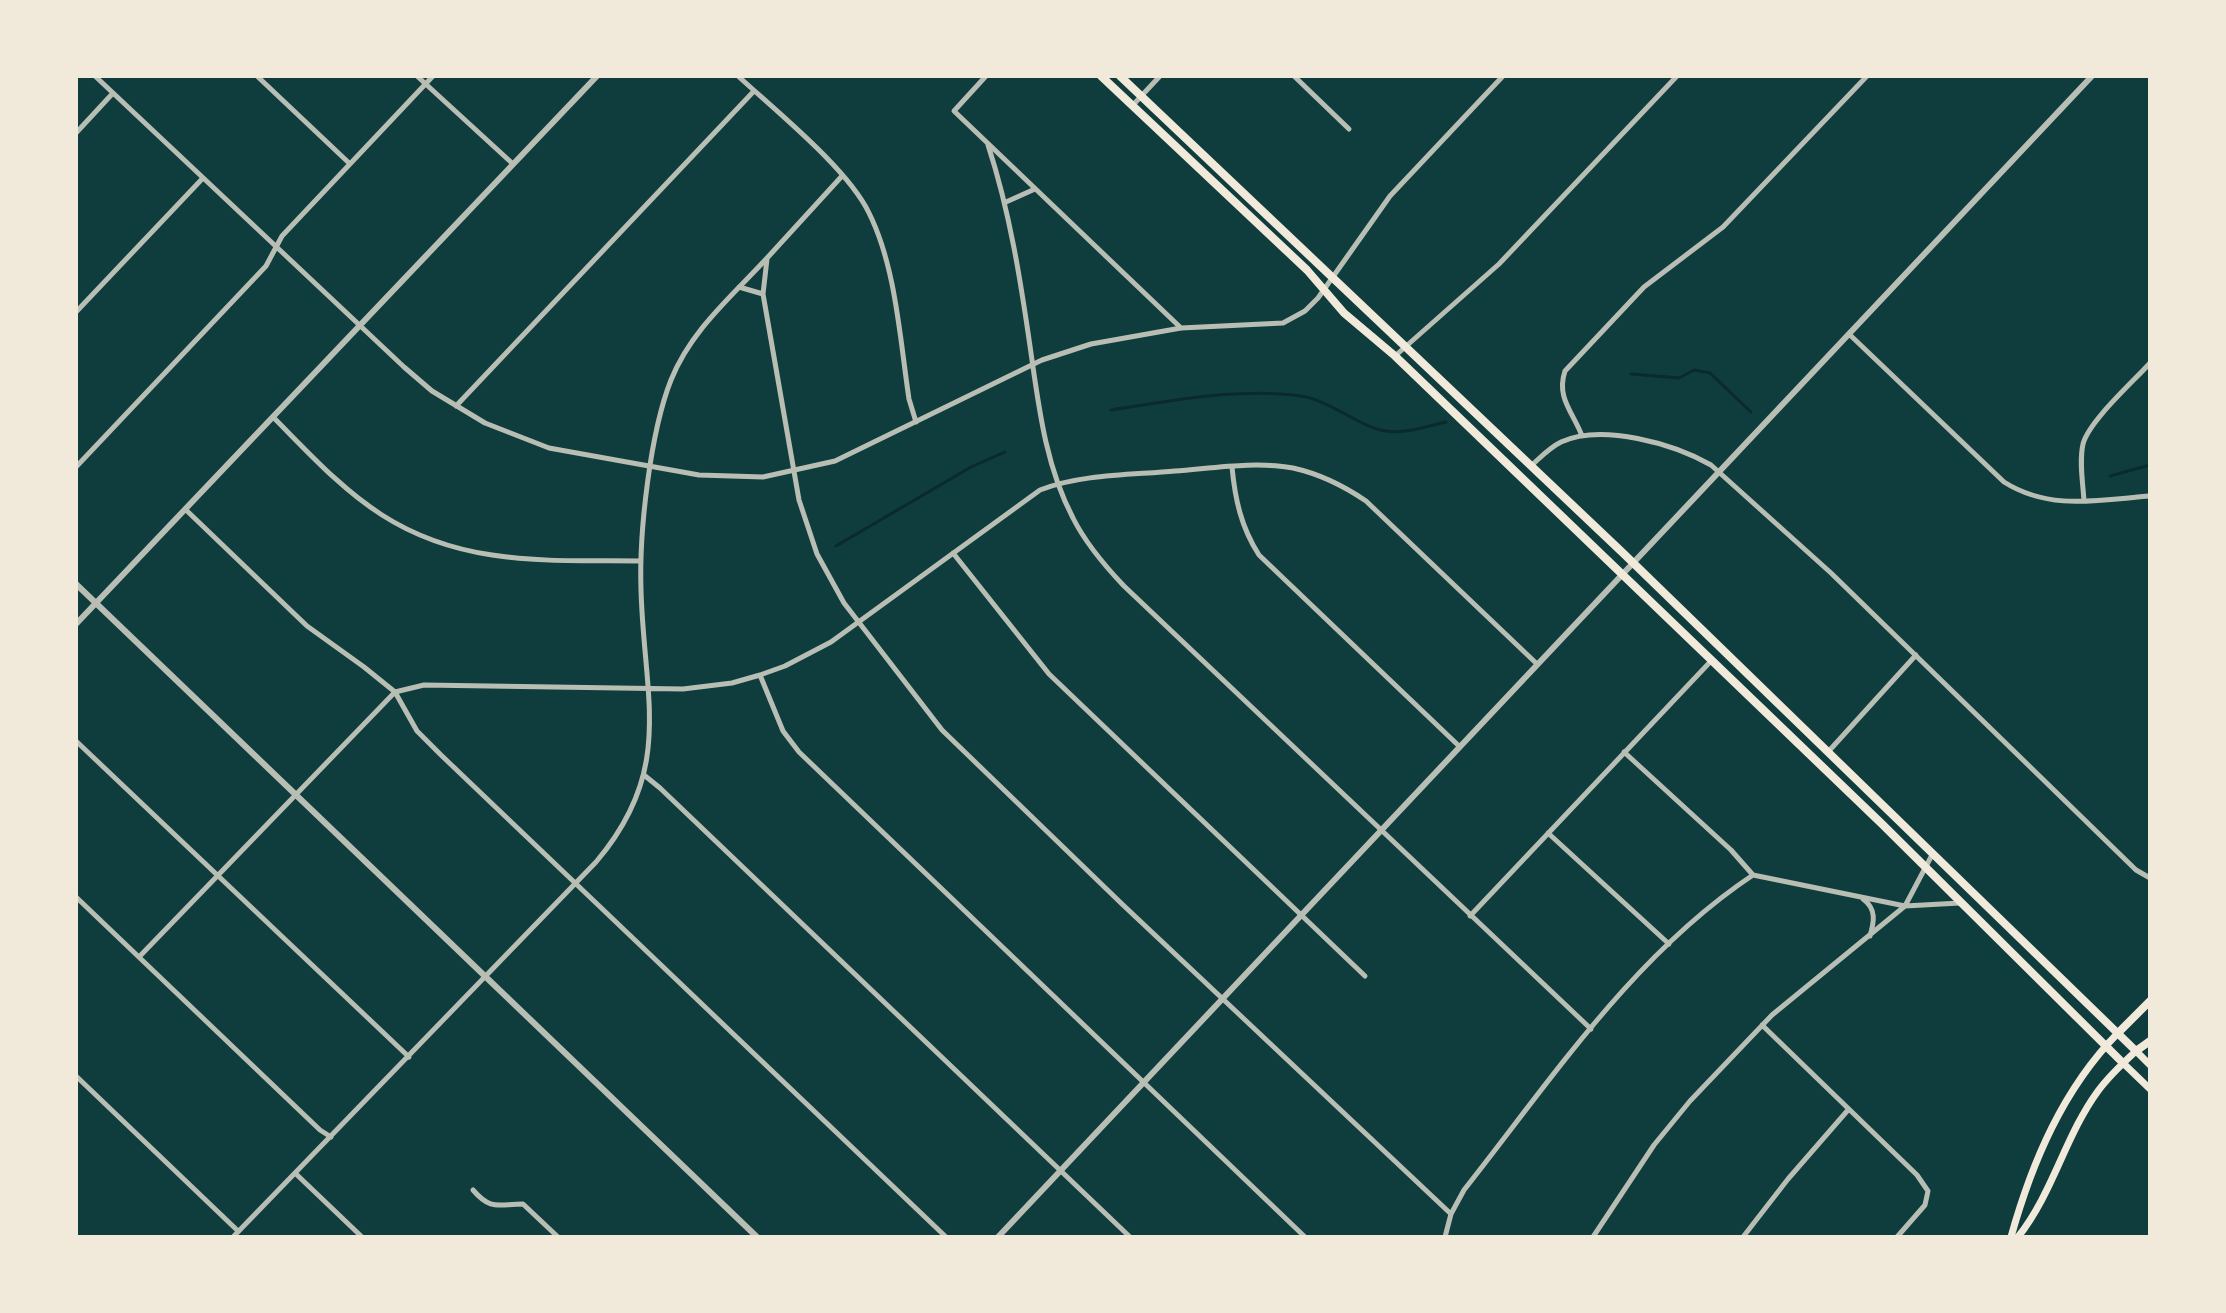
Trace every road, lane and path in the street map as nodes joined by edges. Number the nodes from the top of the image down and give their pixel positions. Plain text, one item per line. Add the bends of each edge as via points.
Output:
1 (95, 76) edge
2 (257, 76) edge
3 (417, 76) edge
4 (433, 76) edge
5 (597, 76) edge
6 (738, 76) edge
7 (986, 76) edge
8 (1101, 76) edge
9 (1120, 76) edge
10 (1160, 76) edge
11 (1294, 76) edge
12 (1503, 76) edge
13 (1677, 76) edge
14 (1867, 76) edge
15 (2092, 76) edge
16 (426, 84) junction
17 (754, 91) junction
18 (113, 93) junction
19 (1141, 96) junction
20 (1132, 106) junction
21 (1349, 129) dead end
22 (76, 133) edge
23 (988, 145) junction
24 (349, 164) junction
25 (513, 164) junction
26 (842, 176) junction
27 (203, 178) junction
28 (1035, 189) junction
29 (1006, 202) junction
30 (276, 247) junction
31 (768, 258) junction
32 (1331, 277) junction
33 (739, 287) junction
34 (1324, 289) junction
35 (763, 294) junction
36 (76, 312) edge
37 (360, 326) junction
38 (1181, 328) junction
39 (1849, 334) junction
40 (1404, 346) junction
41 (1395, 356) junction
42 (2150, 363) edge
43 (1032, 365) junction
44 (456, 406) junction
45 (273, 417) junction
46 (916, 422) junction
47 (1582, 436) junction
48 (1532, 465) junction
49 (76, 467) edge
50 (651, 467) junction
51 (1232, 467) junction
52 (1720, 471) junction
53 (795, 472) junction
54 (1059, 485) junction
55 (2150, 496) edge
56 (2084, 501) junction
57 (185, 509) junction
58 (953, 553) junction
59 (642, 561) junction
60 (1634, 563) junction
61 (1623, 574) junction
62 (76, 584) edge
63 (96, 603) junction
64 (858, 623) junction
65 (76, 624) edge
66 (1916, 655) junction
67 (1712, 660) junction
68 (1537, 664) junction
69 (760, 675) junction
70 (649, 689) junction
71 (395, 692) junction
72 (76, 741) edge
73 (1460, 747) junction
74 (1624, 752) junction
75 (1828, 753) junction
76 (644, 775) junction
77 (296, 796) junction
78 (1380, 832) junction
79 (1548, 833) junction
80 (1932, 855) junction
81 (1925, 868) junction
82 (1753, 875) junction
83 (217, 876) junction
84 (2150, 878) edge
85 (576, 884) junction
86 (1859, 896) junction
87 (76, 897) edge
88 (1960, 903) junction
89 (1905, 906) junction
90 (1302, 916) junction
91 (1470, 916) junction
92 (1870, 936) junction
93 (1669, 944) junction
94 (139, 957) junction
95 (1365, 976) dead end
96 (486, 978) junction
97 (1222, 999) junction
98 (2150, 1001) edge
99 (1762, 1025) junction
100 (1591, 1029) junction
101 (2118, 1033) junction
102 (2150, 1041) edge
103 (2106, 1046) junction
104 (2136, 1051) junction
105 (409, 1057) junction
106 (2123, 1063) junction
107 (2150, 1065) edge
108 (76, 1076) edge
109 (1143, 1083) junction
110 (2150, 1089) edge
111 (1848, 1110) junction
112 (331, 1137) junction
113 (1061, 1171) junction
114 (295, 1173) junction
115 (473, 1190) dead end
116 (1451, 1214) junction
117 (238, 1231) junction
118 (233, 1237) edge
119 (362, 1237) edge
120 (558, 1237) edge
121 (757, 1237) edge
122 (946, 1237) edge
123 (998, 1237) edge
124 (1130, 1237) edge
125 (1305, 1237) edge
126 (1445, 1237) edge
127 (1593, 1237) edge
128 (1743, 1237) edge
129 (1897, 1237) edge
130 (2011, 1237) edge
131 (2018, 1237) edge

1 - 18 street
2 - 24 street
3 - 16 street
4 - 16 street
5 - 25 street
6 - 17 street
7 - 23 street via 954,111
8 - 20 main road
9 - 19 main road
10 - 19 street
11 - 21 street
12 - 32 street via 1390,196
13 - 40 street via 1499,264
14 - 47 street via 1723,227 1644,287 1565,371 1562,396
15 - 39 street
16 - 24 street
16 - 25 street
17 - 26 street
17 - 44 street
18 - 22 street
18 - 27 street
19 - 20 street
19 - 32 main road
20 - 34 main road
23 - 28 street
23 - 29 street
24 - 30 street
25 - 37 street
26 - 31 street
26 - 46 street via 868,210 881,240
27 - 30 street
27 - 36 street
28 - 29 street
28 - 38 street
29 - 43 street
30 - 37 street
30 - 49 street via 266,266
31 - 33 street
31 - 35 street
32 - 34 street
32 - 40 main road
33 - 35 street
33 - 50 street via 685,351 659,420
34 - 38 street via 1305,311 1283,323
34 - 41 main road
35 - 53 street
37 - 44 street
37 - 45 street
38 - 43 street via 1091,344
39 - 52 street
39 - 56 street via 2004,482 2040,499
40 - 41 street
40 - 48 main road
41 - 61 main road
42 - 56 street via 2089,430 2082,459
43 - 46 street
43 - 54 street
44 - 50 street via 499,430 549,448
45 - 57 street
45 - 59 street via 358,498 438,543 500,558
46 - 53 street via 835,461
47 - 48 street via 1559,443
47 - 52 street via 1657,443
48 - 60 main road
50 - 53 street via 722,477
50 - 59 street
51 - 54 street
51 - 68 street via 1275,465 1347,488
51 - 73 street via 1237,507 1259,555
52 - 60 street
52 - 66 street
53 - 64 street via 817,554
54 - 58 street via 1040,490
54 - 78 street via 1102,563
55 - 56 street
57 - 63 street
57 - 71 street via 307,626
58 - 64 street
58 - 90 street via 1049,674
59 - 70 street
60 - 61 street
60 - 75 main road
61 - 67 main road
61 - 68 street
62 - 63 street
63 - 65 street
63 - 77 street
64 - 69 street via 807,656
64 - 97 street via 942,730
66 - 75 street
66 - 84 street
67 - 74 street
67 - 81 main road
68 - 73 street
69 - 70 street via 698,688
69 - 109 street via 778,721 799,752
70 - 71 street via 424,685
70 - 76 street via 651,737
71 - 77 street
71 - 85 street via 417,731
72 - 83 street
73 - 78 street
74 - 79 street
74 - 82 street
75 - 80 main road
76 - 85 street via 614,841
76 - 113 street
77 - 83 street
77 - 96 street
78 - 90 street
78 - 91 street
79 - 91 street
79 - 93 street
80 - 81 street
80 - 101 main road
81 - 88 main road
81 - 89 street
82 - 86 street
82 - 93 street
83 - 94 street
83 - 105 street
85 - 96 street
85 - 122 street
86 - 89 street
86 - 92 street via 1874,914
87 - 94 street
88 - 89 street
88 - 103 main road
89 - 92 street
90 - 95 street
90 - 97 street
91 - 100 street
92 - 99 street
93 - 100 street
94 - 112 street
96 - 105 street
96 - 121 street
97 - 109 street
97 - 116 street
98 - 101 main road
99 - 111 street
99 - 127 street via 1654,1145
100 - 116 street via 1464,1190
101 - 103 main road
101 - 104 main road
102 - 104 main road
103 - 106 main road
103 - 130 main road via 2059,1111
104 - 106 main road
104 - 107 main road
105 - 112 street
106 - 110 main road
106 - 131 main road via 2090,1104 2034,1218
108 - 117 street
109 - 113 street
109 - 125 street
111 - 128 street
111 - 129 street via 1928,1191 1925,1205
112 - 114 street
113 - 123 street
113 - 124 street
114 - 117 street
114 - 119 street
115 - 120 street via 495,1207 523,1204
116 - 126 street
117 - 118 street

